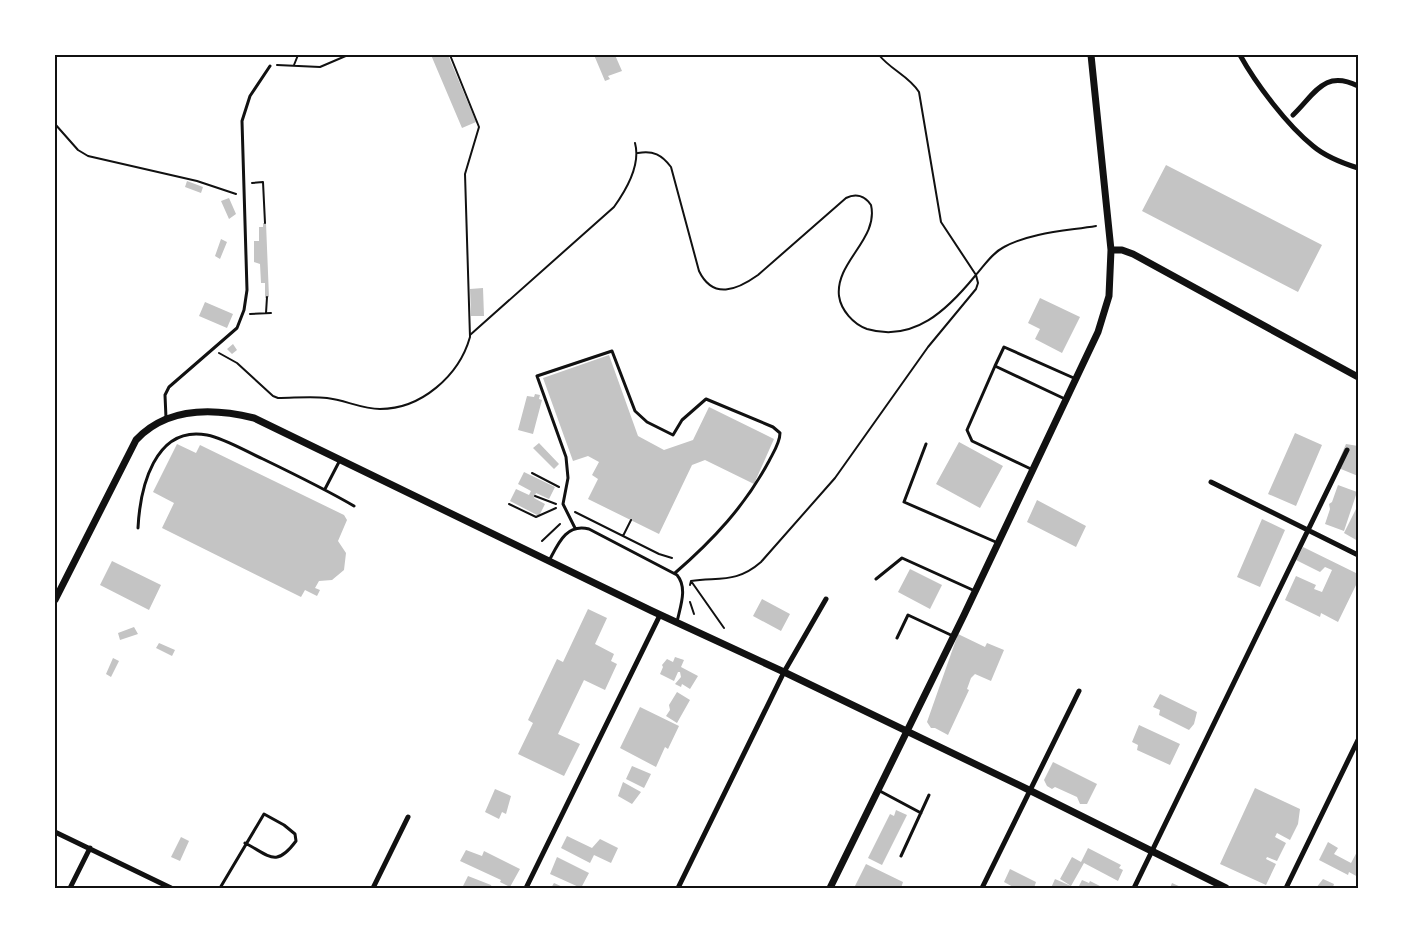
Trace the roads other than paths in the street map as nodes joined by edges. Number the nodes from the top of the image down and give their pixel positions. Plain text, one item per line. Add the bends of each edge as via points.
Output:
1 (1091, 55) edge
2 (1240, 55) edge
3 (270, 66) road end
4 (1358, 86) edge
5 (1293, 115) dead end
6 (1358, 168) edge
7 (1111, 250) junction
8 (995, 366) junction
9 (1358, 377) edge
10 (1077, 379) junction
11 (1067, 400) junction
12 (166, 418) junction
13 (926, 444) dead end
14 (1347, 450) dead end
15 (341, 459) junction
16 (1033, 470) junction
17 (1211, 482) dead end
18 (325, 490) junction
19 (354, 506) dead end
20 (138, 528) dead end
21 (575, 528) junction
22 (1308, 530) junction
23 (998, 544) junction
24 (1358, 555) edge
25 (549, 562) junction
26 (675, 573) junction
27 (876, 579) dead end
28 (976, 591) junction
29 (826, 599) dead end
30 (55, 600) edge
31 (660, 615) junction
32 (677, 623) junction
33 (954, 636) junction
34 (897, 638) dead end
35 (784, 672) junction
36 (1079, 691) dead end
37 (906, 731) junction
38 (1358, 740) edge
39 (878, 790) junction
40 (1029, 790) junction
41 (929, 795) dead end
42 (921, 813) junction
43 (408, 817) dead end
44 (55, 832) edge
45 (245, 843) junction
46 (90, 848) junction
47 (1152, 852) junction
48 (901, 856) dead end
49 (70, 888) edge
50 (171, 888) edge
51 (220, 888) edge
52 (373, 888) edge
53 (526, 888) edge
54 (678, 888) edge
55 (830, 888) edge
56 (982, 888) edge
57 (1134, 888) edge
58 (1226, 888) edge
59 (1286, 888) edge

1 - 7 street
2 - 6 street via 1270,100 1312,146 1327,156
3 - 12 lane via 245,107 241,135 247,290 243,314 237,328 169,387 165,395
4 - 5 street via 1340,79 1325,84
7 - 9 street via 1132,254
7 - 10 street via 1108,296 1098,332
8 - 10 lane via 1004,347
8 - 11 lane
8 - 16 lane via 967,430 972,440
10 - 11 street
11 - 16 street
12 - 15 street via 206,411 232,412 270,424
12 - 30 street via 146,429 136,440
13 - 23 lane via 904,502
14 - 22 street
15 - 18 lane
15 - 25 street
16 - 23 street
17 - 22 street
18 - 19 lane
18 - 20 lane via 218,438 205,434 178,437 158,455 147,478 139,504
21 - 25 lane via 564,535
21 - 26 lane via 589,529
21 - 26 lane via 564,504 566,457 537,376 612,351 635,411 646,422 673,435 682,420 706,398 777,430 780,439 748,498 711,540
22 - 24 street
22 - 47 street
23 - 28 street
25 - 31 street
26 - 32 lane via 680,578 683,591
27 - 28 lane via 902,558
28 - 33 street
29 - 35 street
31 - 32 street
31 - 53 street
32 - 35 street
33 - 34 lane via 908,615
33 - 37 street
35 - 37 street
35 - 54 street
36 - 40 street
37 - 39 street
37 - 40 street
38 - 59 street
39 - 42 lane
39 - 55 street
40 - 47 street
40 - 56 street
41 - 42 lane
42 - 48 lane
43 - 52 street
44 - 46 street
45 - 45 lane via 264,814 295,834 296,841 282,857 275,858
45 - 51 lane
46 - 49 street
46 - 50 street
47 - 57 street
47 - 58 street

